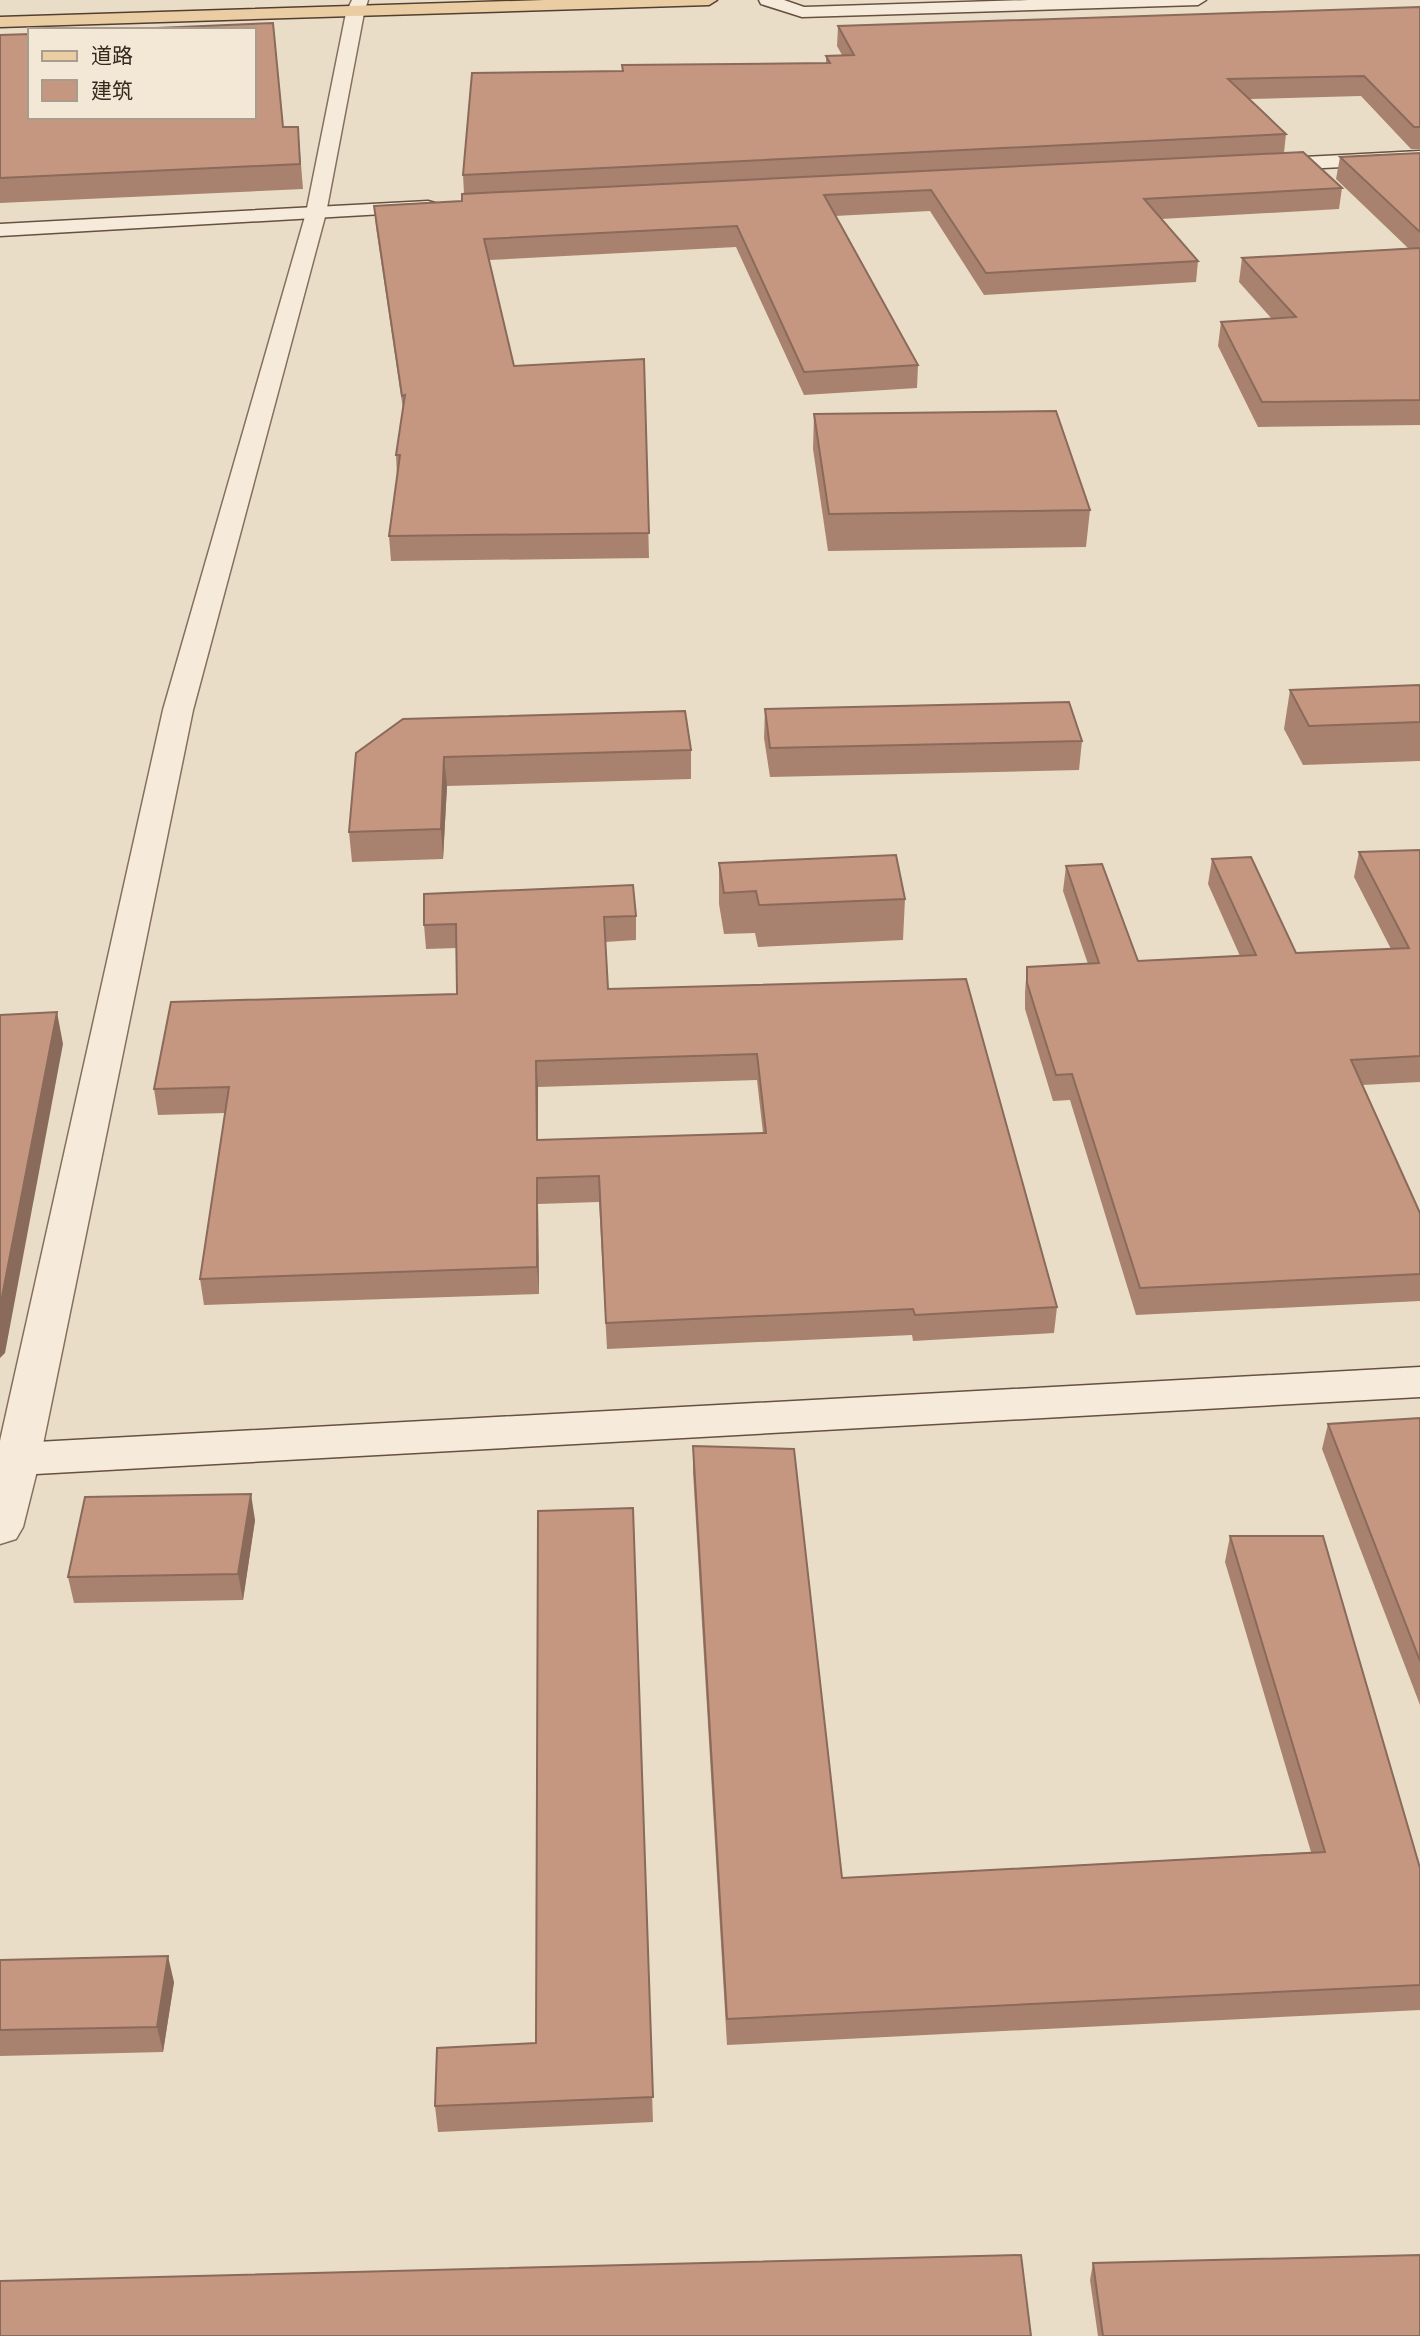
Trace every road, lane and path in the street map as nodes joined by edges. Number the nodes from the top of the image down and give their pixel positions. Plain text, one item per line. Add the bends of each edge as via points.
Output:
1 (458, 0) edge
2 (709, 0) edge
3 (766, 0) edge
4 (1198, 0) edge
5 (358, 5) edge
6 (0, 14) edge
7 (0, 22) edge
8 (1420, 157) edge
9 (1238, 166) edge
10 (442, 206) edge
11 (316, 213) junction
12 (0, 230) edge
13 (1420, 1382) edge
14 (9, 1459) edge
15 (0, 1527) edge

1 - 5 main road
2 - 5 main road
3 - 4 street via 802,12
5 - 6 main road
5 - 7 main road
5 - 11 street
8 - 9 street
10 - 11 street
11 - 12 street
11 - 14 street via 178,710
13 - 14 street
14 - 15 street

